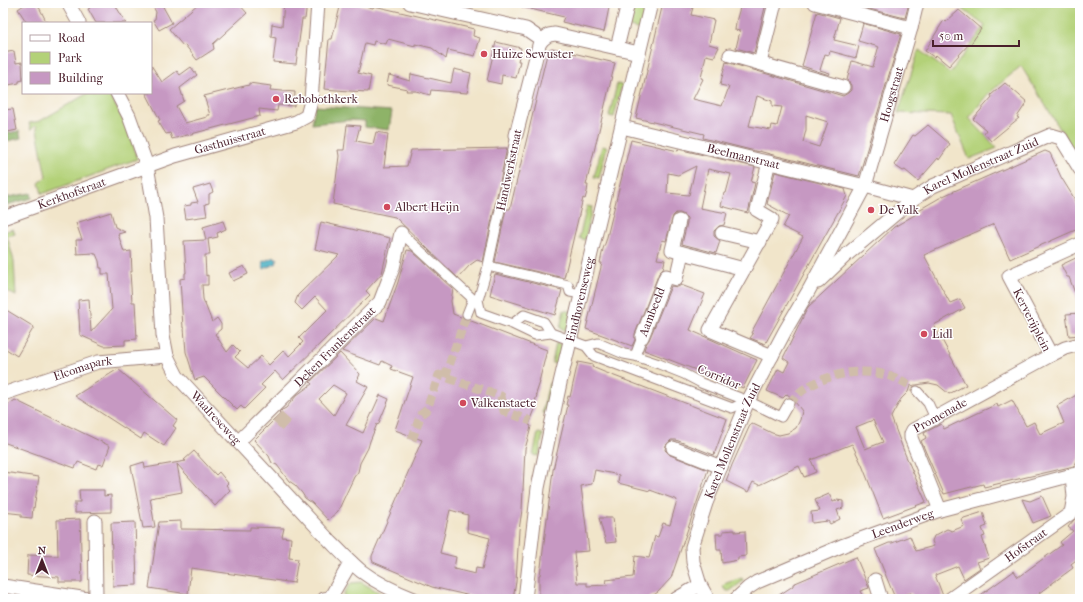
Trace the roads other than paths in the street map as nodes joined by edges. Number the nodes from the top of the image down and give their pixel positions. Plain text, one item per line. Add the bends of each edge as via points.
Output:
1 (68, 3) edge
2 (318, 3) edge
3 (410, 3) edge
4 (628, 3) edge
5 (651, 3) edge
6 (775, 3) edge
7 (815, 3) edge
8 (916, 3) edge
9 (78, 22) edge
10 (911, 28) junction
11 (542, 40) junction
12 (617, 48) junction
13 (639, 53) junction
14 (730, 55) dead end
15 (760, 63) junction
16 (843, 87) dead end
17 (118, 94) edge
18 (622, 127) junction
19 (516, 135) joint
20 (769, 162) junction
21 (147, 166) junction
22 (1080, 169) edge
23 (865, 186) junction
24 (913, 199) junction
25 (3, 218) edge
26 (679, 221) dead end
27 (401, 233) joint
28 (722, 233) dead end
29 (760, 242) junction
30 (1080, 244) edge
31 (682, 253) junction
32 (488, 266) junction
33 (744, 269) junction
34 (809, 290) junction
35 (582, 294) junction
36 (475, 300) junction
37 (467, 314) tunnel mouth
38 (512, 324) junction
39 (551, 332) junction
40 (642, 337) joint
41 (571, 340) junction
42 (1080, 344) edge
43 (586, 346) junction
44 (624, 354) junction
45 (1051, 355) junction
46 (166, 356) junction
47 (635, 356) junction
48 (772, 356) junction
49 (658, 364) junction
50 (617, 365) junction
51 (657, 380) junction
52 (917, 392) tunnel mouth
53 (3, 394) edge
54 (978, 394) joint
55 (748, 401) junction
56 (789, 403) tunnel mouth
57 (935, 418) junction
58 (238, 442) junction
59 (673, 448) dead end
60 (721, 467) junction
61 (1076, 474) edge
62 (940, 510) junction
63 (96, 521) dead end
64 (351, 562) junction
65 (875, 580) dead end
66 (700, 585) junction
67 (3, 586) edge
68 (88, 599) edge
69 (96, 599) edge
70 (328, 599) edge
71 (414, 599) edge
72 (525, 599) edge
73 (676, 599) edge
74 (708, 599) edge
75 (736, 599) edge
76 (881, 599) edge
77 (950, 599) edge

1 - 9 street
2 - 21 street, Gasthuisstraat via 311,101 307,116 296,122
3 - 11 street via 526,29
4 - 12 street
5 - 13 street, Eindhovenseweg
6 - 15 street
7 - 10 street
8 - 10 street, Hoogstraat
10 - 23 street, Hoogstraat
11 - 12 street via 555,34
11 - 19 street, Handwerkstraat
12 - 13 street
13 - 18 street, Eindhovenseweg
14 - 15 street
15 - 16 street
17 - 21 street, Waalreseweg via 140,142
18 - 20 street, Beelmanstraat
18 - 35 street, Eindhovenseweg
19 - 32 street, Handwerkstraat
20 - 23 street, Beelmanstraat
20 - 29 street via 757,210 772,219
21 - 25 street, Kerkhofstraat
21 - 46 street, Waalreseweg via 156,218
22 - 24 street, Karel Mollenstraat Zuid via 1061,138 1051,135 933,186
23 - 24 street, Karel Mollenstraat Zuid
23 - 34 street, Karel Mollenstraat Zuid
24 - 34 street, Karel Mollenstraat Zuid
26 - 31 street via 672,250
27 - 36 street, Corridor
27 - 58 street, Deken Frankenstraat via 394,268 380,302 274,413
28 - 29 street
29 - 33 street
30 - 45 street, Kerverijplein via 1009,276
31 - 33 street
31 - 40 street, Aambeeld via 676,279 666,276
32 - 35 street via 568,285 570,292
32 - 36 street, Handwerkstraat
33 - 48 street via 710,330
34 - 48 street, Karel Mollenstraat Zuid
35 - 41 street, Eindhovenseweg
36 - 37 street, Handwerkstraat
36 - 38 street, Corridor via 481,313
38 - 39 street, Corridor via 536,335
38 - 39 street, Corridor via 524,315 544,322
39 - 41 street, Corridor
40 - 47 street, Aambeeld
41 - 43 street, Corridor
41 - 72 street, Eindhovenseweg via 538,488
42 - 45 street
43 - 44 street, Corridor via 598,343
43 - 50 street, Corridor via 594,356
44 - 47 street, Corridor
44 - 50 street
45 - 54 street, Kerverijplein
46 - 53 street, Elcomapark via 98,362
46 - 58 street, Waalreseweg via 177,376
47 - 49 street, Corridor
48 - 55 street, Karel Mollenstraat Zuid
49 - 51 street
49 - 55 street, Corridor
50 - 51 street, Corridor
51 - 55 street, Corridor via 732,408
52 - 57 street via 928,403
54 - 57 street, Promenade
55 - 56 street via 781,417
55 - 60 street, Karel Mollenstraat Zuid
57 - 62 street, Promenade via 915,428 911,434
58 - 64 street, Waalreseweg
59 - 60 street
60 - 66 street, Karel Mollenstraat Zuid via 692,547 693,562
61 - 62 street, Leenderweg
61 - 77 street, Hofstraat via 1071,513
62 - 75 street, Leenderweg via 850,542 769,577 748,588
63 - 69 street
64 - 70 street
64 - 71 street, Waalreseweg via 379,582
65 - 76 street
66 - 73 street
66 - 74 street, Karel Mollenstraat Zuid
67 - 68 street

